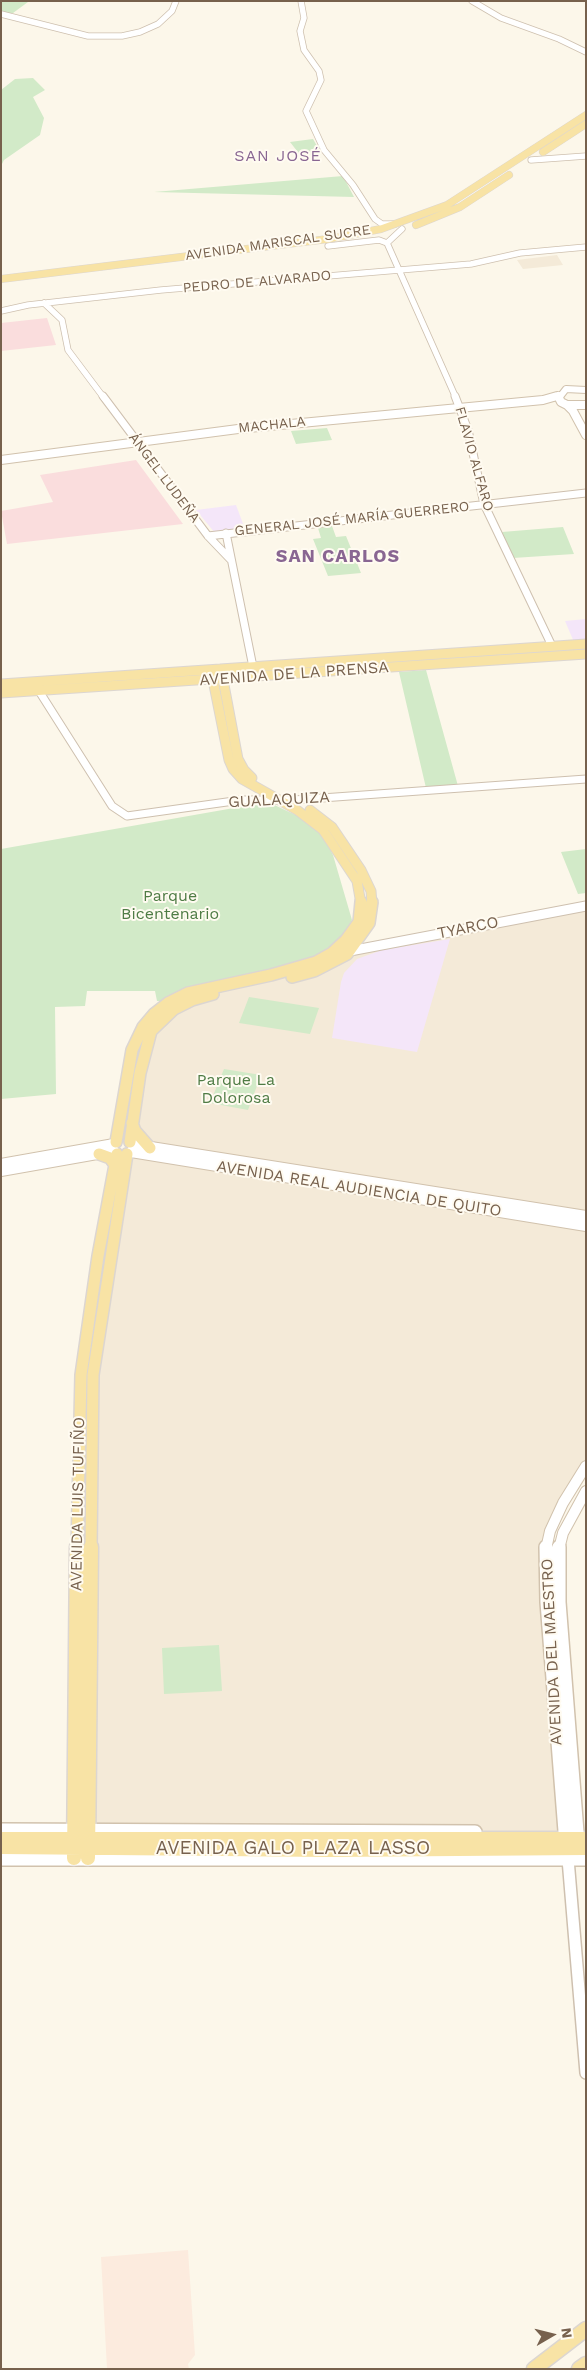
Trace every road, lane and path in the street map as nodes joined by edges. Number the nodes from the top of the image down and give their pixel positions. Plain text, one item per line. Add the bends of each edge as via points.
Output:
1 (176, 1) edge
2 (300, 1) edge
3 (472, 1) edge
4 (4, 14) edge
5 (586, 52) edge
6 (586, 115) edge
7 (586, 124) edge
8 (545, 142) junction
9 (554, 145) junction
10 (533, 150) junction
11 (543, 152) junction
12 (586, 156) edge
13 (531, 160) junction
14 (495, 163) dead end
15 (503, 170) junction
16 (374, 219) junction
17 (395, 224) junction
18 (402, 229) junction
19 (370, 231) junction
20 (387, 243) junction
21 (328, 246) junction
22 (586, 249) edge
23 (399, 270) junction
24 (62, 274) junction
25 (1, 279) edge
26 (1, 286) edge
27 (44, 304) junction
28 (1, 311) edge
29 (586, 390) edge
30 (558, 396) junction
31 (543, 400) junction
32 (566, 405) junction
33 (586, 406) edge
34 (460, 408) junction
35 (586, 422) edge
36 (586, 435) edge
37 (138, 442) junction
38 (1, 460) edge
39 (586, 493) edge
40 (484, 504) junction
41 (226, 533) junction
42 (208, 536) junction
43 (230, 559) junction
44 (586, 644) edge
45 (552, 646) junction
46 (586, 654) edge
47 (253, 667) junction
48 (221, 669) junction
49 (211, 670) junction
50 (213, 680) junction
51 (223, 680) junction
52 (1, 684) edge
53 (40, 691) junction
54 (1, 694) edge
55 (586, 779) edge
56 (275, 799) junction
57 (294, 800) junction
58 (319, 820) junction
59 (586, 906) edge
60 (350, 951) junction
61 (266, 979) junction
62 (128, 1072) junction
63 (140, 1073) junction
64 (132, 1123) junction
65 (150, 1148) junction
66 (122, 1150) junction
67 (98, 1154) joint
68 (1, 1164) edge
69 (1, 1171) edge
70 (586, 1216) edge
71 (586, 1226) edge
72 (109, 1231) junction
73 (586, 1466) edge
74 (586, 1492) edge
75 (1, 1830) edge
76 (1, 1839) edge
77 (82, 1843) junction
78 (576, 1844) edge
79 (1, 1847) edge
80 (1, 1858) edge
81 (586, 2073) edge
82 (586, 2329) edge
83 (586, 2364) edge
84 (534, 2369) edge
85 (579, 2369) edge

1 - 4 street via 174,8 158,24 122,36 88,36
2 - 16 street via 304,18 300,31 304,50 319,71 321,80 306,111 324,150 353,185
3 - 5 street via 501,18
6 - 8 main road, AVENIDA MARISCAL SUCRE
7 - 9 main road, AVENIDA MARISCAL SUCRE
8 - 9 main road
8 - 10 main road, AVENIDA MARISCAL SUCRE
9 - 11 main road, AVENIDA MARISCAL SUCRE
10 - 11 main road
10 - 15 main road, AVENIDA MARISCAL SUCRE
11 - 13 main road, AVENIDA MARISCAL SUCRE
12 - 13 street
13 - 18 main road, AVENIDA MARISCAL SUCRE via 460,207
14 - 15 main road
15 - 17 main road, AVENIDA MARISCAL SUCRE via 447,205
16 - 17 street via 382,224
16 - 19 street via 376,225
17 - 19 main road, AVENIDA MARISCAL SUCRE
18 - 20 street
18 - 21 main road, AVENIDA MARISCAL SUCRE
19 - 24 main road, AVENIDA MARISCAL SUCRE
20 - 21 street via 379,240
20 - 23 street, FLAVIO ALFARO
21 - 24 main road, AVENIDA MARISCAL SUCRE
22 - 23 street, PEDRO DE ALVARADO
23 - 27 street, PEDRO DE ALVARADO via 162,290
23 - 34 street, FLAVIO ALFARO
24 - 25 main road, AVENIDA MARISCAL SUCRE
24 - 26 main road, AVENIDA MARISCAL SUCRE
27 - 28 street, PEDRO DE ALVARADO
27 - 37 street, ÁNGEL LUDEÑA via 62,320 68,350
29 - 30 main road, MACHALA via 566,390
30 - 31 main road, MACHALA
30 - 32 main road
31 - 32 main road, MACHALA
31 - 34 main road, MACHALA
32 - 33 main road, MACHALA
32 - 36 main road
33 - 35 main road via 583,415
34 - 37 main road, MACHALA via 238,428
34 - 40 street, FLAVIO ALFARO
37 - 38 main road, MACHALA
37 - 42 street, ÁNGEL LUDEÑA
39 - 40 street, GENERAL JOSÉ MARÍA GUERRERO
40 - 41 street, GENERAL JOSÉ MARÍA GUERRERO
40 - 45 street, FLAVIO ALFARO
41 - 42 street, GENERAL JOSÉ MARÍA GUERRERO
41 - 43 street
42 - 43 street, ÁNGEL LUDEÑA
43 - 47 street
44 - 45 main road, AVENIDA DE LA PRENSA
45 - 47 main road, AVENIDA DE LA PRENSA
46 - 51 main road, AVENIDA DE LA PRENSA
47 - 48 main road, AVENIDA DE LA PRENSA
48 - 49 main road, AVENIDA DE LA PRENSA
48 - 51 main road, AVENIDA LUIS TUFIÑO
49 - 50 main road, AVENIDA LUIS TUFIÑO
49 - 52 main road, AVENIDA DE LA PRENSA
50 - 51 main road, AVENIDA DE LA PRENSA
50 - 53 main road, AVENIDA DE LA PRENSA
50 - 56 main road, AVENIDA LUIS TUFIÑO via 228,760 242,779
51 - 57 main road, AVENIDA LUIS TUFIÑO via 233,740 244,770
53 - 54 main road, AVENIDA DE LA PRENSA
53 - 56 street, GUALAQUIZA via 112,806 123,814 140,816 241,800
55 - 57 street, GUALAQUIZA
56 - 57 street, GUALAQUIZA
56 - 58 main road, AVENIDA LUIS TUFIÑO
57 - 58 main road, AVENIDA LUIS TUFIÑO
58 - 60 main road, AVENIDA LUIS TUFIÑO via 338,835 362,870 371,891 369,923
58 - 61 main road, AVENIDA LUIS TUFIÑO via 358,881 362,901 359,922 332,953 316,962
59 - 60 street, TYARCO
60 - 61 main road, AVENIDA LUIS TUFIÑO via 314,971
61 - 62 main road, AVENIDA LUIS TUFIÑO via 204,988 168,1002 143,1027 132,1050
61 - 63 main road, AVENIDA LUIS TUFIÑO via 205,996 174,1009 152,1031
62 - 63 main road
62 - 66 main road, AVENIDA LUIS TUFIÑO
63 - 64 main road, AVENIDA LUIS TUFIÑO
64 - 65 main road
64 - 66 main road, AVENIDA LUIS TUFIÑO
65 - 66 main road, AVENIDA REAL AUDIENCIA DE QUITO
65 - 70 main road, AVENIDA REAL AUDIENCIA DE QUITO
66 - 67 main road via 110,1158
66 - 68 main road, AVENIDA REAL AUDIENCIA DE QUITO
66 - 71 main road, AVENIDA REAL AUDIENCIA DE QUITO
66 - 72 main road, AVENIDA LUIS TUFIÑO
66 - 72 main road, AVENIDA LUIS TUFIÑO
67 - 69 main road
72 - 77 main road, AVENIDA LUIS TUFIÑO via 93,1375 85,1492 84,1573 75,1662
73 - 78 main road, AVENIDA DEL MAESTRO via 563,1503 546,1544 547,1608
74 - 78 main road, AVENIDA DEL MAESTRO via 563,1533 558,1557
75 - 77 main road, AVENIDA GALO PLAZA LASSO
76 - 77 main road, AVENIDA GALO PLAZA LASSO
77 - 78 main road, AVENIDA GALO PLAZA LASSO
77 - 78 main road, AVENIDA GALO PLAZA LASSO via 320,1850
77 - 79 main road, AVENIDA GALO PLAZA LASSO
77 - 80 main road, AVENIDA GALO PLAZA LASSO
78 - 81 street
82 - 84 main road
83 - 85 main road

